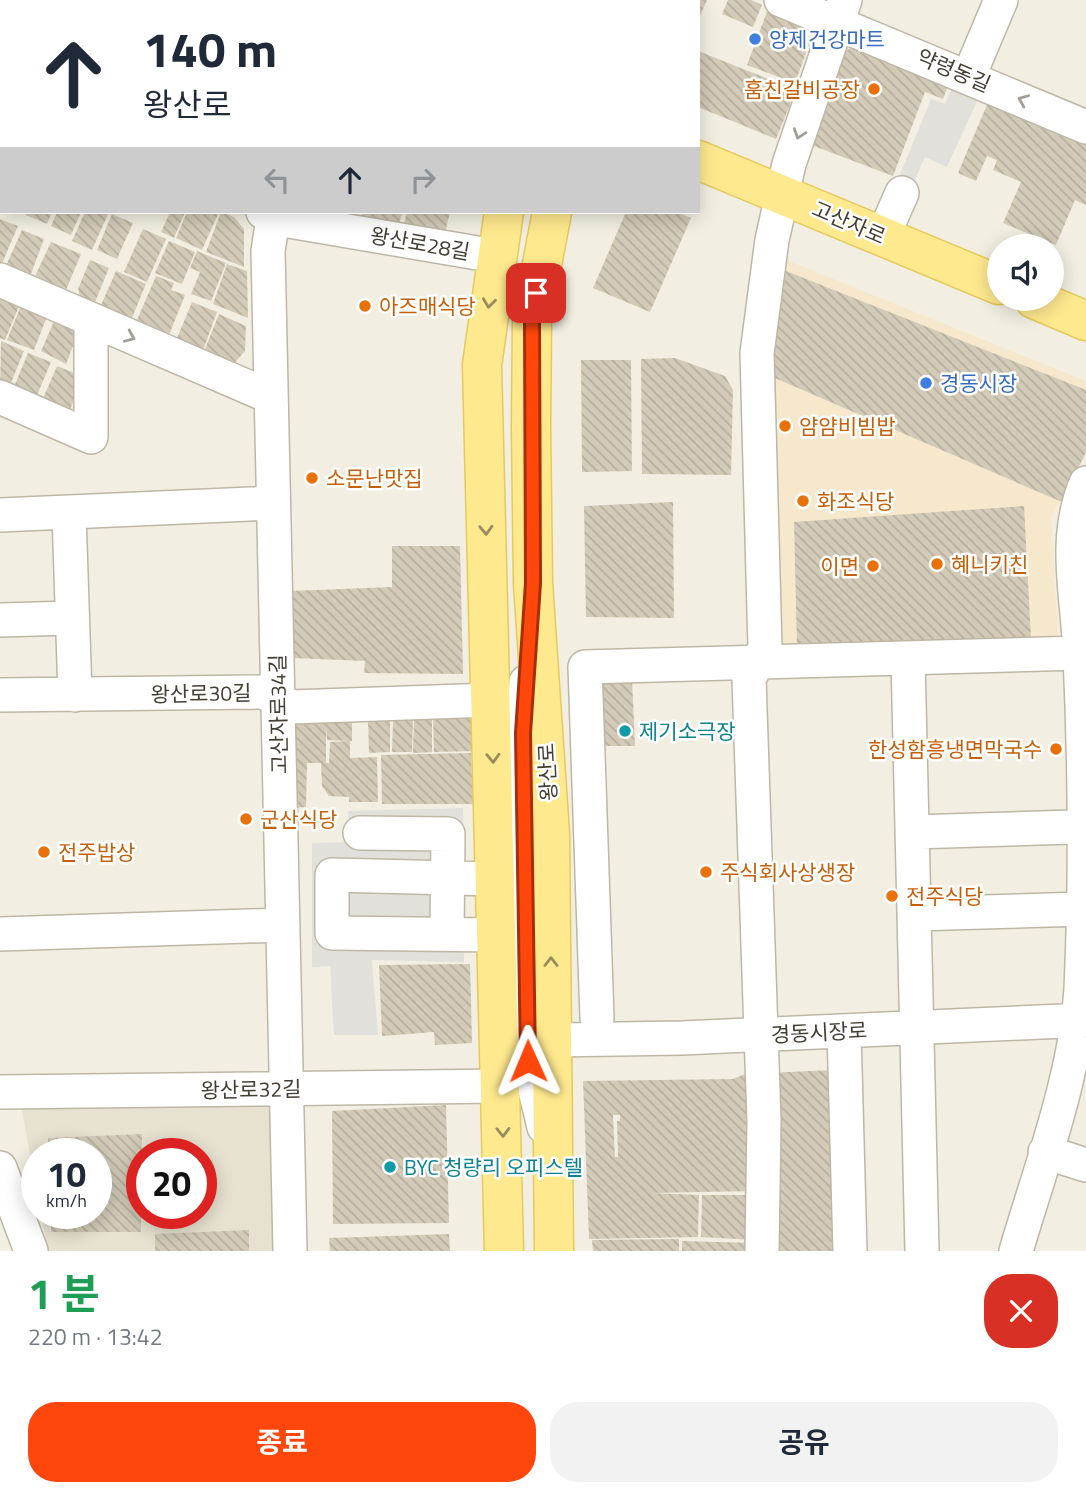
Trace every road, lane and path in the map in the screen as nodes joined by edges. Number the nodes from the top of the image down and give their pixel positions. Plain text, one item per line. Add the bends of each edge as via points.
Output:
1 (782, 0) edge
2 (1001, 0) edge
3 (841, 12) edge
4 (969, 76) junction
5 (1086, 127) edge
6 (700, 161) edge
7 (902, 193) dead end
8 (782, 194) junction
9 (270, 214) edge
10 (275, 214) edge
11 (504, 214) edge
12 (552, 214) edge
13 (883, 236) junction
14 (495, 256) junction
15 (0, 280) edge
16 (987, 280) edge
17 (1062, 311) edge
18 (91, 321) junction
19 (1086, 321) edge
20 (0, 397) edge
21 (271, 397) junction
22 (1082, 502) edge
23 (273, 503) junction
24 (69, 513) junction
25 (0, 515) edge
26 (533, 583) junction
27 (72, 618) junction
28 (0, 620) edge
29 (1080, 653) junction
30 (908, 659) junction
31 (757, 664) junction
32 (0, 695) edge
33 (75, 695) junction
34 (491, 700) junction
35 (278, 701) junction
36 (1085, 823) edge
37 (913, 832) junction
38 (360, 834) dead end
39 (448, 878) junction
40 (496, 879) junction
41 (1083, 909) junction
42 (915, 914) junction
43 (283, 925) junction
44 (0, 934) edge
45 (447, 934) junction
46 (498, 935) junction
47 (597, 1018) dead end
48 (1081, 1020) edge
49 (918, 1027) junction
50 (844, 1031) junction
51 (761, 1034) junction
52 (552, 1040) junction
53 (502, 1086) junction
54 (288, 1088) junction
55 (0, 1092) edge
56 (1045, 1152) junction
57 (553, 1163) junction
58 (1086, 1165) edge
59 (0, 1168) edge
60 (31, 1251) edge
61 (290, 1251) edge
62 (504, 1251) edge
63 (554, 1251) edge
64 (762, 1251) edge
65 (850, 1251) edge
66 (922, 1251) edge
67 (1016, 1251) edge

1 - 3 street, 약령동길
2 - 4 street
3 - 4 street, 약령동길
3 -> 8 street
5 -> 4 street, 약령동길
6 - 8 main road, 고산자로
7 - 13 street
8 - 13 main road, 고산자로
8 - 31 street via 757,353 765,648
9 - 21 street, 고산자로34길
10 - 14 street, 왕산로28길
11 - 14 main road
12 - 26 main road, 왕산로 via 532,317
13 - 16 main road, 고산자로
14 -> 34 main road via 482,365
15 - 18 street
17 - 19 main road
18 - 20 street via 90,437
18 -> 21 street
21 - 23 street, 고산자로34길
22 - 29 street via 1071,548
23 - 24 street
23 - 35 street, 고산자로34길
24 - 25 street
24 - 27 street
52 -> 26 main road, 왕산로 via 550,834
26 - 57 street via 523,733 528,1061
27 - 28 street
27 - 33 street
29 - 30 street
29 - 36 street
30 - 31 street
30 - 37 street
31 - 47 street via 585,667
31 - 51 street via 748,679
32 - 33 street, 왕산로30길
33 - 35 street, 왕산로30길 via 263,692
34 - 35 street, 왕산로30길 via 292,707
34 -> 40 main road
35 - 43 street, 고산자로34길
36 - 37 street
36 - 41 street
37 - 42 street
38 - 39 street via 448,834
39 - 40 street
39 - 45 street
39 - 45 street via 332,875 332,933
40 - 46 main road
41 - 42 street
41 - 48 street
42 - 49 street
43 - 44 street
43 - 54 street, 고산자로34길
45 - 46 street
46 - 53 main road
48 - 49 street, 경동시장로
48 - 56 street
49 - 50 street, 경동시장로
49 - 66 street
50 - 51 street, 경동시장로
50 - 65 street
51 - 52 street, 경동시장로
51 - 64 street
52 - 57 main road, 왕산로
53 - 54 street, 왕산로32길
53 -> 62 main road
54 - 55 street, 왕산로32길
54 - 61 street, 고산자로34길
56 - 58 street
56 - 67 street
57 - 63 main road, 왕산로
59 - 60 street

